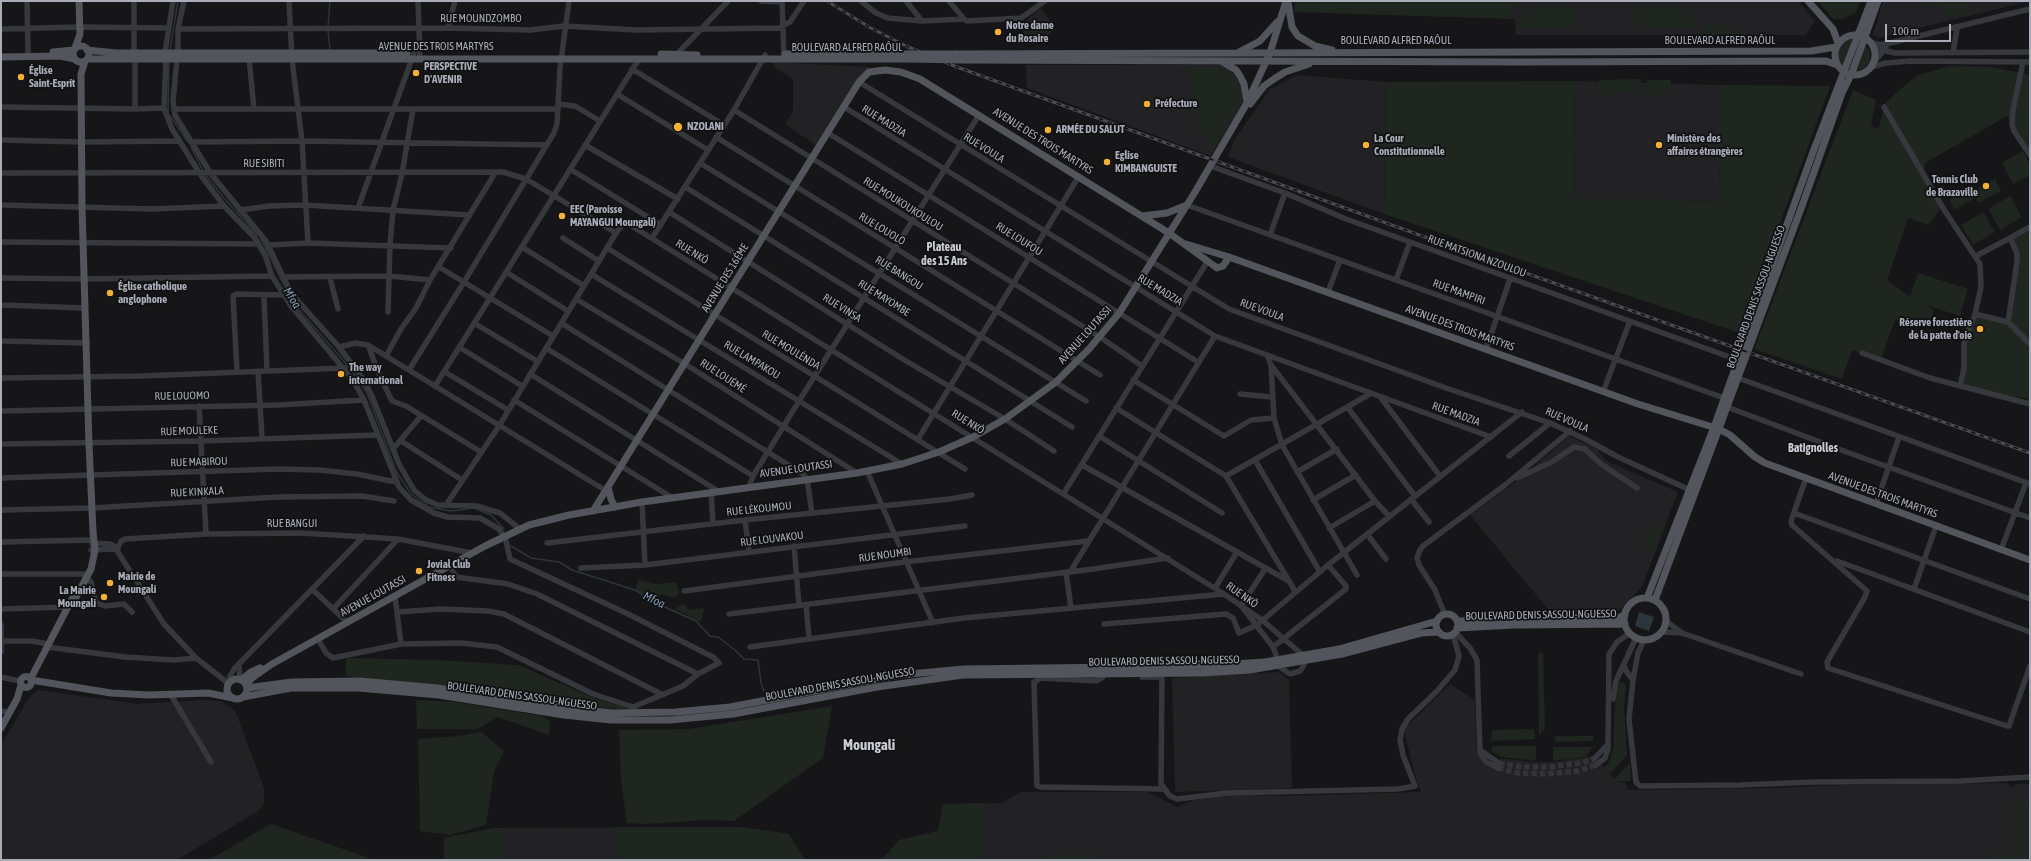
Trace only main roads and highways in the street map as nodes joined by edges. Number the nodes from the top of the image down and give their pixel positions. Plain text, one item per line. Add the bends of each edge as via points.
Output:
1 (79, 1) edge
2 (1287, 1) edge
3 (1808, 1) edge
4 (1871, 1) edge
5 (1878, 1) edge
6 (1283, 14) junction
7 (1833, 29) junction
8 (80, 30) junction
9 (1848, 36) junction
10 (1867, 41) junction
11 (1837, 45) junction
12 (75, 49) junction
13 (86, 49) junction
14 (1, 52) edge
15 (1346, 52) junction
16 (1272, 53) junction
17 (1236, 54) junction
18 (134, 56) junction
19 (172, 56) junction
20 (292, 56) junction
21 (561, 56) junction
22 (910, 56) junction
23 (1, 57) edge
24 (764, 57) junction
25 (784, 57) joint
26 (75, 60) junction
27 (86, 60) junction
28 (1219, 60) junction
29 (1268, 61) junction
30 (1319, 61) junction
31 (1837, 65) junction
32 (884, 70) joint
33 (81, 74) junction
34 (1848, 74) junction
35 (1248, 103) junction
36 (1187, 205) junction
37 (1142, 216) junction
38 (1169, 233) junction
39 (1184, 244) junction
40 (1229, 257) junction
41 (1722, 420) junction
42 (1716, 429) junction
43 (1732, 437) junction
44 (608, 490) junction
45 (615, 507) junction
46 (593, 511) junction
47 (2030, 560) edge
48 (1647, 598) junction
49 (1655, 600) junction
50 (1625, 615) junction
51 (1437, 621) junction
52 (1625, 624) junction
53 (1456, 629) junction
54 (1439, 632) junction
55 (1304, 659) junction
56 (1279, 663) junction
57 (27, 682) junction
58 (244, 683) junction
59 (229, 684) junction
60 (208, 693) junction
61 (243, 696) junction
62 (233, 698) junction
63 (559, 711) junction
64 (1, 728) edge

1 - 8 main road
2 - 6 main road, AVENUE LOUTASSI
2 - 15 main road via 1298,36 1315,46
3 - 7 main road
4 - 10 main road, BOULEVARD DENIS SASSOU-NGUESSO
5 - 10 main road, BOULEVARD DENIS SASSOU-NGUESSO
6 - 16 main road, AVENUE LOUTASSI
6 - 17 main road via 1260,41
7 - 9 main road
7 - 11 main road
8 - 12 main road
8 - 13 main road
9 - 10 main road
9 - 11 main road
10 - 34 main road, BOULEVARD DENIS SASSOU-NGUESSO
10 - 34 main road via 1872,64 1862,74
11 - 15 main road, BOULEVARD ALFRED RAÔUL via 1811,51
11 - 31 main road via 1834,53
12 - 13 main road via 80,46
12 - 14 main road
12 - 26 main road
13 - 18 main road, AVENUE DES TROIS MARTYRS
13 - 27 main road
15 - 16 main road, BOULEVARD ALFRED RAÔUL
16 - 17 main road, BOULEVARD ALFRED RAÔUL
16 - 29 main road, AVENUE LOUTASSI
17 - 22 main road, BOULEVARD ALFRED RAÔUL, bridge
18 - 19 main road, AVENUE DES TROIS MARTYRS
18 - 27 main road, AVENUE DES TROIS MARTYRS
19 - 20 main road, AVENUE DES TROIS MARTYRS
19 - 20 main road, AVENUE DES TROIS MARTYRS
20 - 21 main road, AVENUE DES TROIS MARTYRS
21 - 24 main road, AVENUE DES TROIS MARTYRS via 676,54
21 - 24 main road, AVENUE DES TROIS MARTYRS via 639,59
22 - 25 main road, BOULEVARD ALFRED RAÔUL
22 - 28 main road, BOULEVARD ALFRED RAÔUL, bridge via 965,60
23 - 26 main road via 60,56
24 - 25 main road, AVENUE DES TROIS MARTYRS
26 - 27 main road
26 - 33 main road
27 - 33 main road
28 - 29 main road, BOULEVARD ALFRED RAÔUL
28 - 35 main road via 1236,70 1244,84
29 - 30 main road, BOULEVARD ALFRED RAÔUL
29 - 35 main road, AVENUE LOUTASSI
30 - 31 main road, BOULEVARD ALFRED RAÔUL via 1826,61
30 - 35 main road via 1293,69 1274,79
31 - 34 main road
32 - 37 main road, AVENUE DES TROIS MARTYRS via 901,72 920,79
32 - 44 main road, AVENUE DES 16ÈME via 870,72 859,82
33 - 57 main road via 82,207 94,562
34 - 41 main road, BOULEVARD DENIS SASSOU-NGUESSO
34 - 42 main road, BOULEVARD DENIS SASSOU-NGUESSO via 1813,152 1724,398
35 - 36 main road, AVENUE LOUTASSI
36 - 37 main road via 1167,213
36 - 38 main road, AVENUE LOUTASSI
37 - 38 main road, AVENUE DES TROIS MARTYRS
38 - 39 main road, AVENUE DES TROIS MARTYRS
38 - 45 main road, AVENUE LOUTASSI via 1120,312 1077,361 1056,382 1031,401 973,437 902,464 857,473 670,497
39 - 40 main road, AVENUE DES TROIS MARTYRS
39 - 40 main road, AVENUE DES TROIS MARTYRS via 1207,262 1220,268
40 - 42 main road, AVENUE DES TROIS MARTYRS via 1603,392
41 - 42 main road, BOULEVARD DENIS SASSOU-NGUESSO
41 - 43 main road
42 - 43 main road, AVENUE DES TROIS MARTYRS
42 - 48 main road, BOULEVARD DENIS SASSOU-NGUESSO
42 - 49 main road, BOULEVARD DENIS SASSOU-NGUESSO
43 - 47 main road, AVENUE DES TROIS MARTYRS via 1759,460
44 - 45 main road
44 - 46 main road, AVENUE DES 16ÈME
45 - 46 main road, AVENUE LOUTASSI
46 - 58 main road, AVENUE LOUTASSI via 520,529 272,664 251,672
48 - 49 main road
48 - 50 main road via 1634,601
49 - 52 main road via 1663,609 1666,620 1661,632 1652,639 1644,640 1630,633
50 - 52 main road
50 - 53 main road, BOULEVARD DENIS SASSOU-NGUESSO via 1614,619
51 - 53 main road via 1445,615 1453,616
51 - 54 main road via 1436,627
51 - 55 main road, BOULEVARD DENIS SASSOU-NGUESSO
52 - 53 main road, BOULEVARD DENIS SASSOU-NGUESSO via 1515,625
53 - 54 main road via 1446,636
54 - 55 main road, BOULEVARD DENIS SASSOU-NGUESSO via 1421,633 1342,654
55 - 56 main road, BOULEVARD DENIS SASSOU-NGUESSO
56 - 63 main road, BOULEVARD DENIS SASSOU-NGUESSO via 995,668 899,675 730,707 676,712
56 - 63 main road, BOULEVARD DENIS SASSOU-NGUESSO via 1236,672 944,677 733,714 670,720 611,720
57 - 60 main road via 111,693
57 - 64 main road
58 - 59 main road, BOULEVARD DENIS SASSOU-NGUESSO
58 - 61 main road
58 - 63 main road, BOULEVARD DENIS SASSOU-NGUESSO via 360,681 437,688
59 - 60 main road
59 - 62 main road via 228,693
60 - 62 main road
61 - 62 main road, BOULEVARD DENIS SASSOU-NGUESSO
61 - 63 main road, BOULEVARD DENIS SASSOU-NGUESSO via 291,688 358,688 439,695

